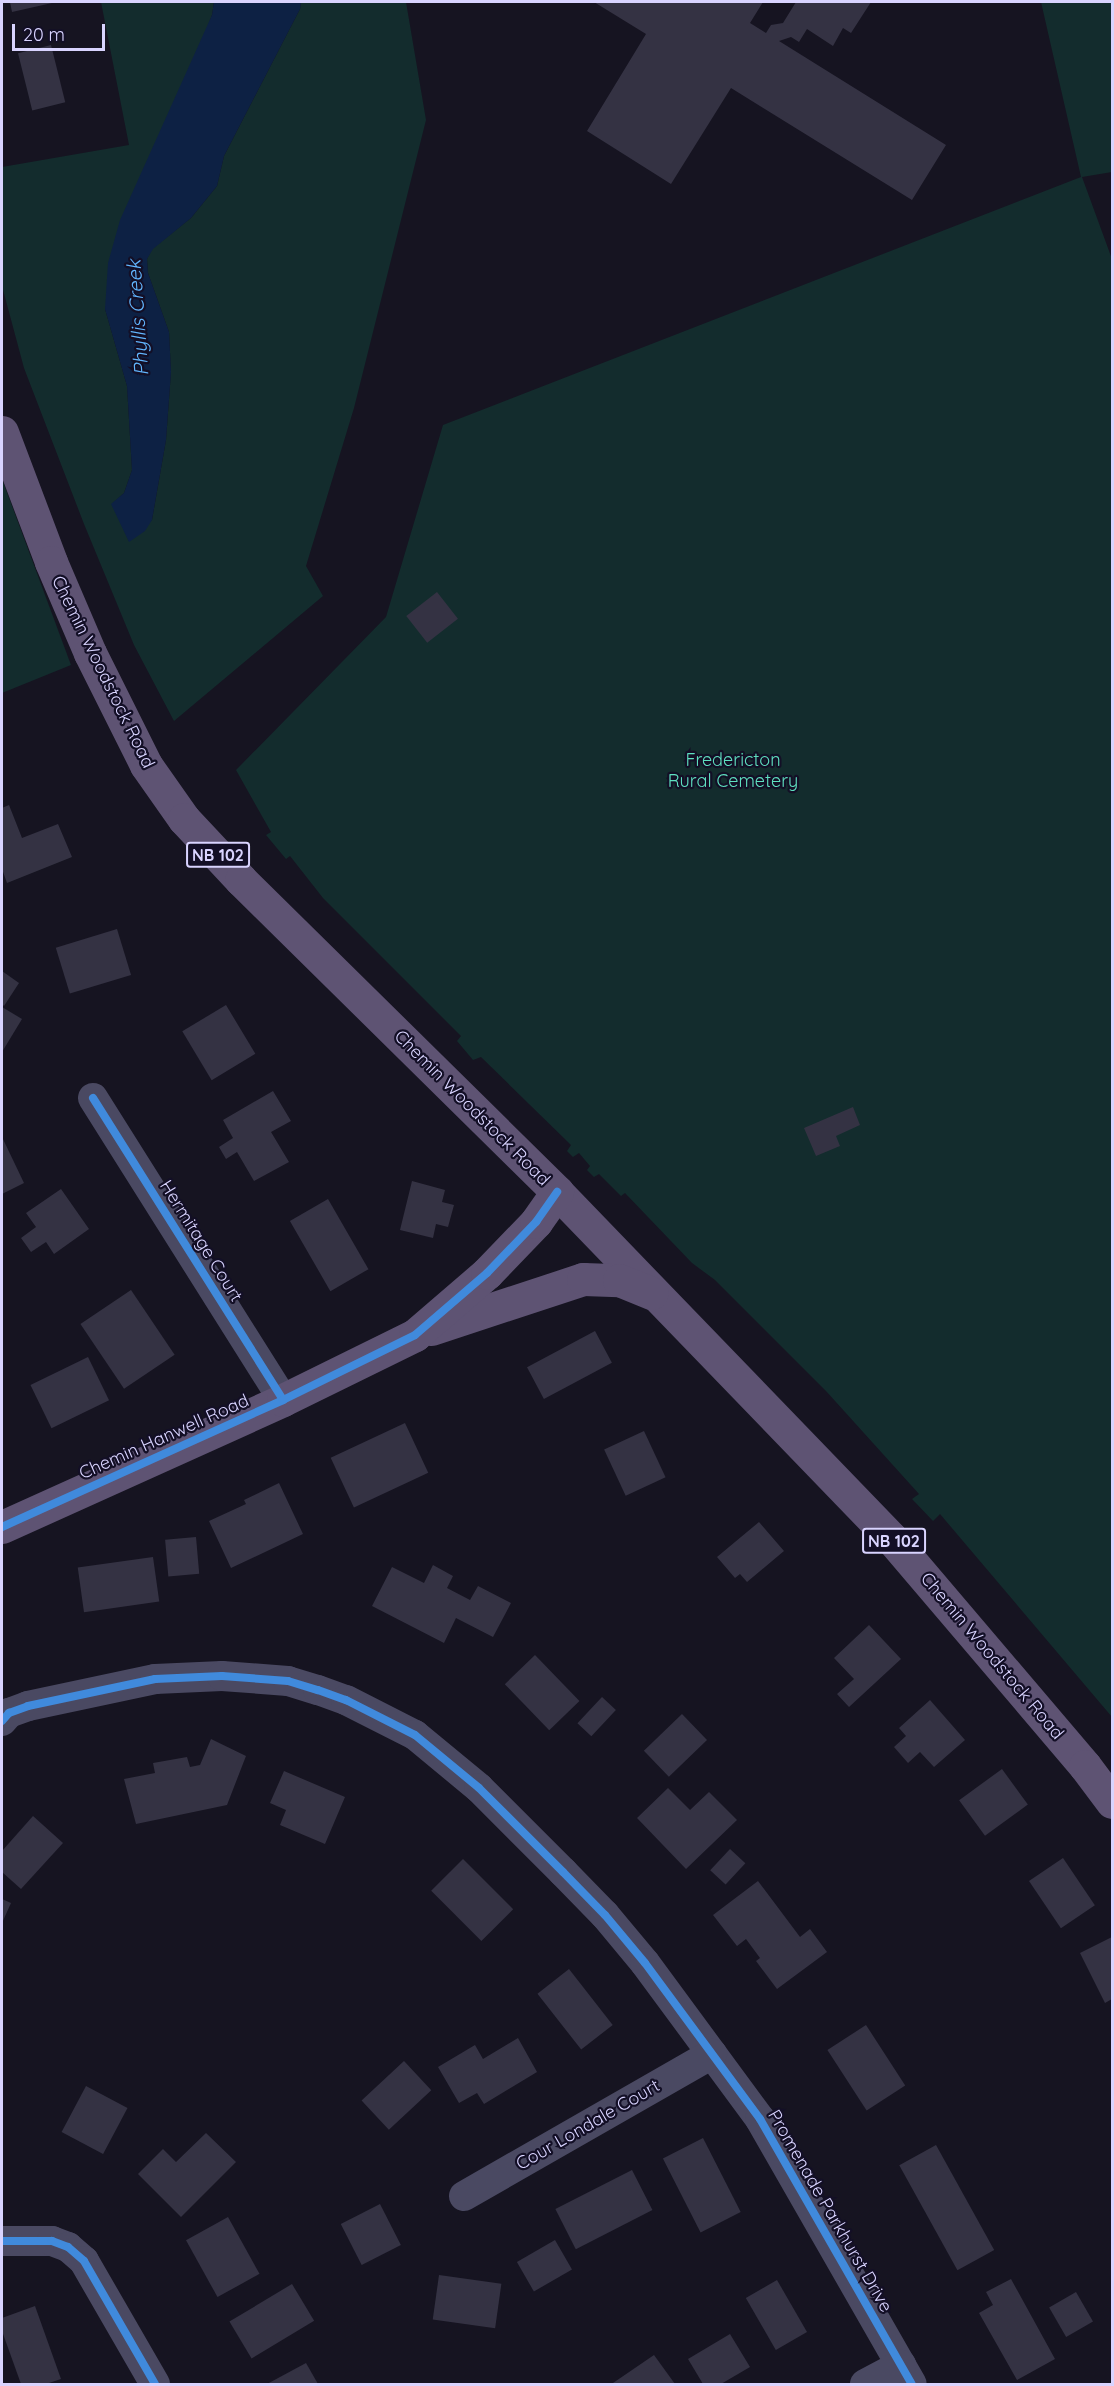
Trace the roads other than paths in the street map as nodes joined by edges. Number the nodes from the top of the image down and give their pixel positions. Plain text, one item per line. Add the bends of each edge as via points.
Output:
1 (2, 432) edge
2 (93, 1098) dead end
3 (557, 1192) junction
4 (658, 1296) junction
5 (416, 1335) junction
6 (283, 1400) junction
7 (2, 1527) edge
8 (4, 1711) edge
9 (1113, 1802) edge
10 (712, 2054) junction
11 (464, 2196) dead end
12 (2, 2241) edge
13 (907, 2375) edge
14 (155, 2385) edge
15 (866, 2385) edge

1 - 3 main road, Chemin Woodstock Road / NB 102 via 90,653 146,765 184,819
2 - 6 street, Hermitage Court
3 - 4 main road, Chemin Woodstock Road / NB 102
3 - 5 main road, Chemin Hanwell Road via 488,1273
4 - 5 main road via 620,1280 583,1279
4 - 9 main road, Chemin Woodstock Road / NB 102 via 891,1538
5 - 6 main road, Chemin Hanwell Road
6 - 7 main road, Chemin Hanwell Road
8 - 10 street, Promenade Parkhurst Drive via 155,1679 190,1677 288,1681 346,1700 415,1735 487,1797 605,1915
10 - 11 street, Cour Londale Court
10 - 13 street, Promenade Parkhurst Drive via 760,2120
12 - 14 street via 52,2241 68,2247 84,2261
13 - 15 street

